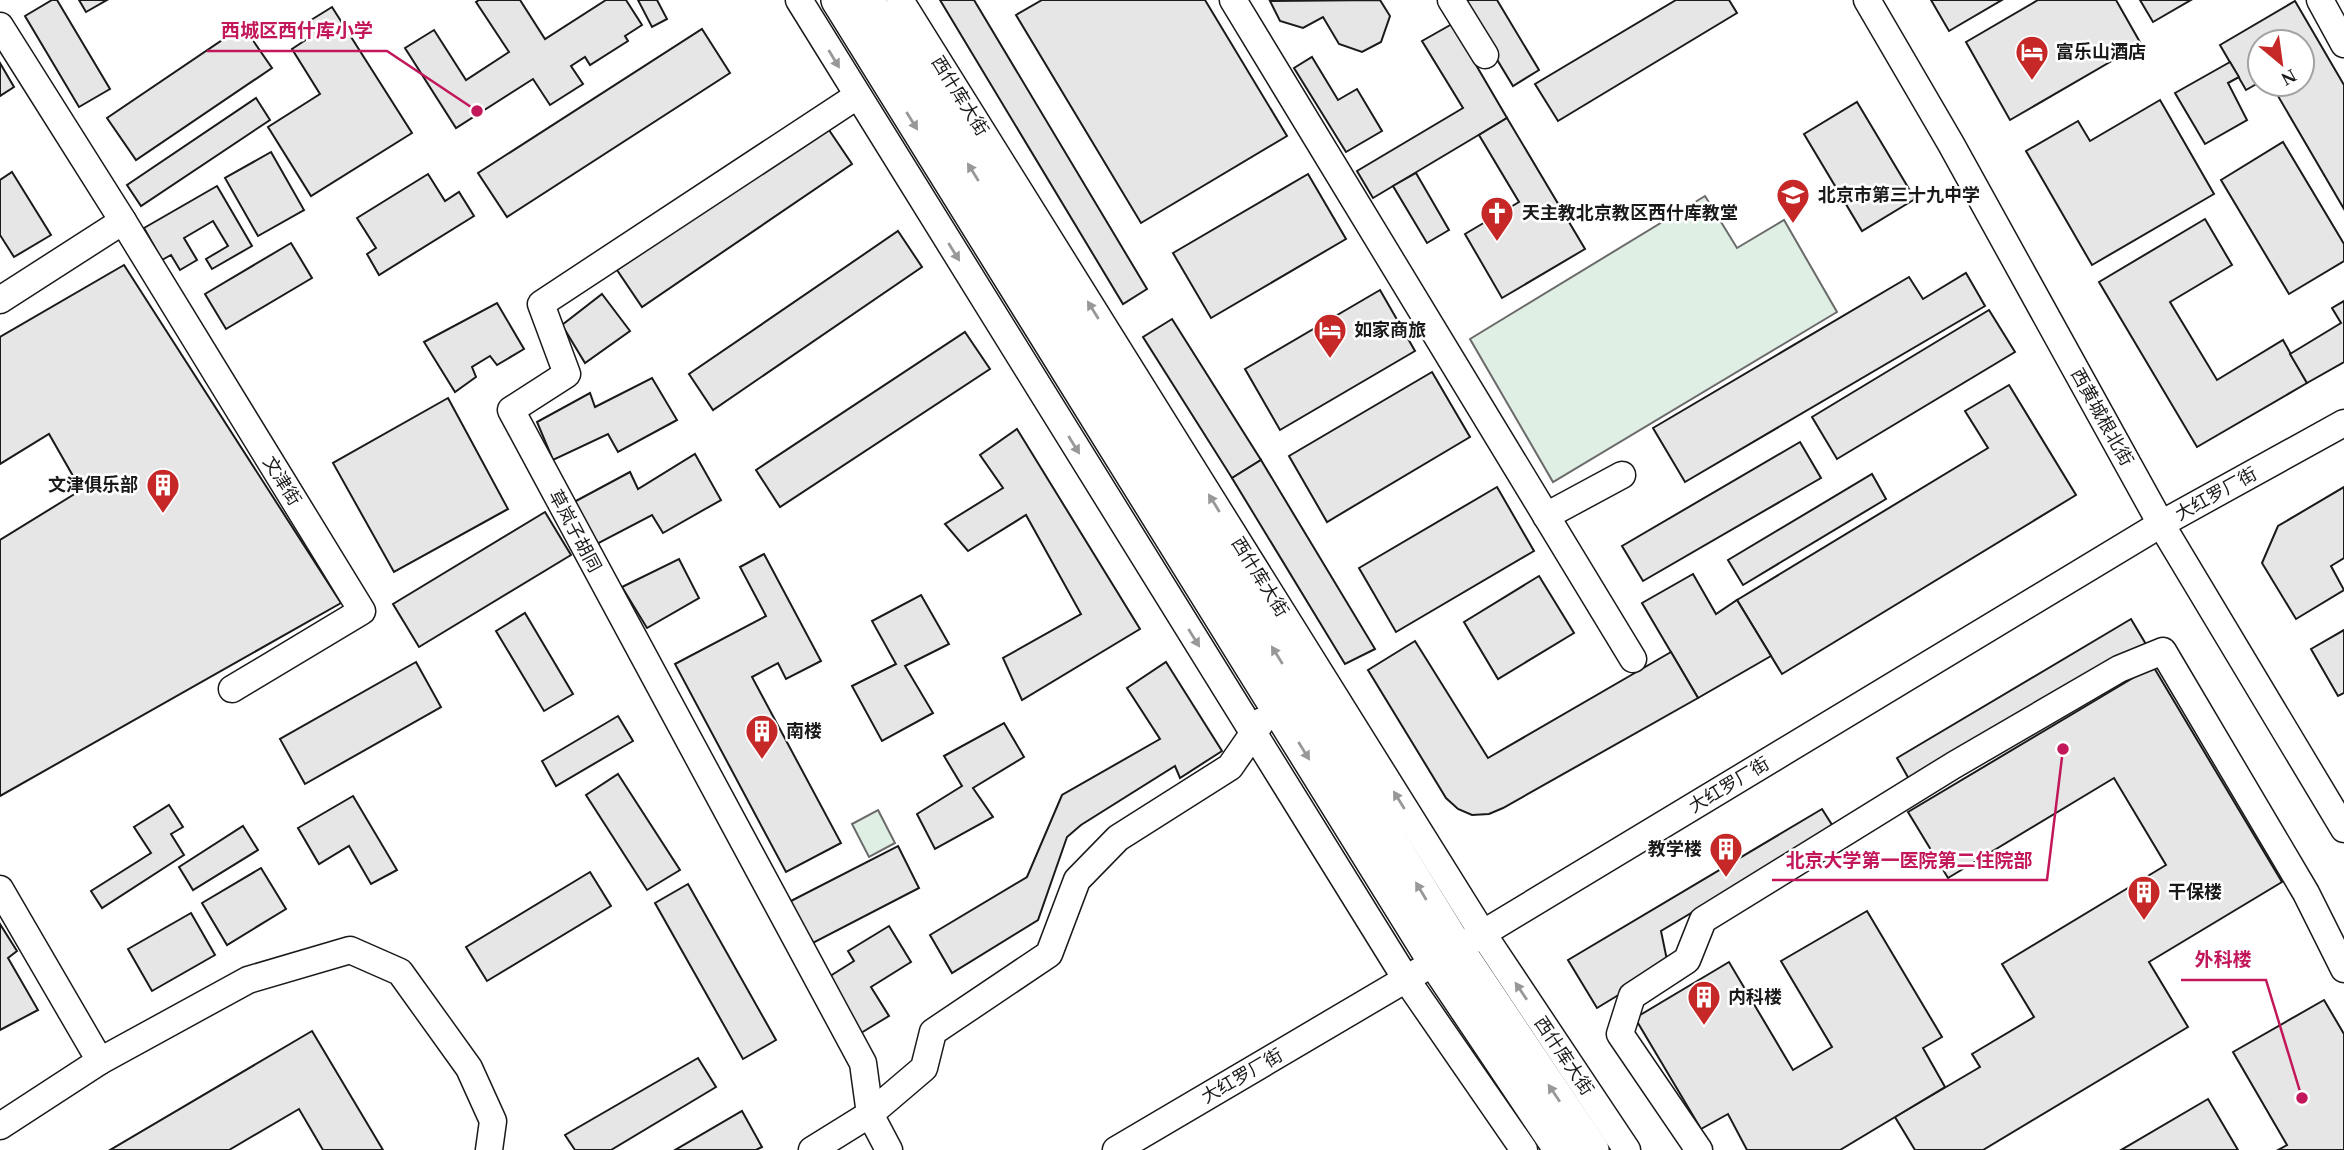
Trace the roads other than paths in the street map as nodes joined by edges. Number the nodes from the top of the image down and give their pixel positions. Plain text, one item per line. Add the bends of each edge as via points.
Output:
1 (799, 0) edge
2 (838, 0) edge
3 (867, 0) edge
4 (900, 0) edge
5 (1233, 0) edge
6 (1451, 0) edge
7 (1867, 0) edge
8 (2320, 0) edge
9 (0, 26) edge
10 (2344, 44) edge
11 (1485, 55) dead end
12 (857, 96) junction
13 (123, 221) junction
14 (0, 300) edge
15 (2344, 423) edge
16 (1622, 475) dead end
17 (1546, 516) junction
18 (2161, 524) junction
19 (1633, 659) dead end
20 (232, 689) dead end
21 (1275, 704) junction
22 (1253, 733) junction
23 (2344, 829) edge
24 (0, 889) edge
25 (1458, 948) junction
26 (2344, 969) edge
27 (1406, 979) junction
28 (100, 1062) junction
29 (870, 1114) junction
30 (0, 1126) edge
31 (489, 1150) edge
32 (812, 1150) edge
33 (889, 1150) edge
34 (1116, 1150) edge
35 (1524, 1150) edge
36 (1561, 1150) edge
37 (1592, 1150) edge
38 (1627, 1150) edge
39 (1699, 1150) edge

1 -> 12 street
2 -> 21 main road, 西什库大街
25 -> 3 main road, 西什库大街
25 -> 4 street, 西什库大街
5 - 17 street
6 - 11 street
7 - 18 street, 西黄城根北街
8 - 10 street
9 - 13 street
12 -> 22 street
12 - 29 street, 草岚子胡同 via 541,304 567,374 511,410 863,1063
13 - 14 street
13 - 20 street, 文津街 via 362,611
15 - 18 street, 大红罗厂街
16 - 17 street
17 - 19 street
18 - 23 street, 西黄城根北街
18 - 25 street, 大红罗厂街
21 - 22 street
21 -> 25 main road, 西什库大街
22 - 27 street
22 - 29 street via 1230,767 1118,838 1077,880 1049,954 933,1032 924,1068
24 - 28 street
25 - 27 street, 大红罗厂街
25 - 36 main road, 西什库大街
37 -> 25 main road, 西什库大街
38 -> 25 street, 西什库大街
26 - 39 street via 2306,892 2163,652 2119,669 1966,758 1703,920 1687,960 1632,996 1620,1034
27 - 34 street, 大红罗厂街
27 - 35 street
28 - 30 street
28 - 31 street via 248,980 350,950 400,972 469,1068 493,1121
29 - 32 street
29 - 33 street

